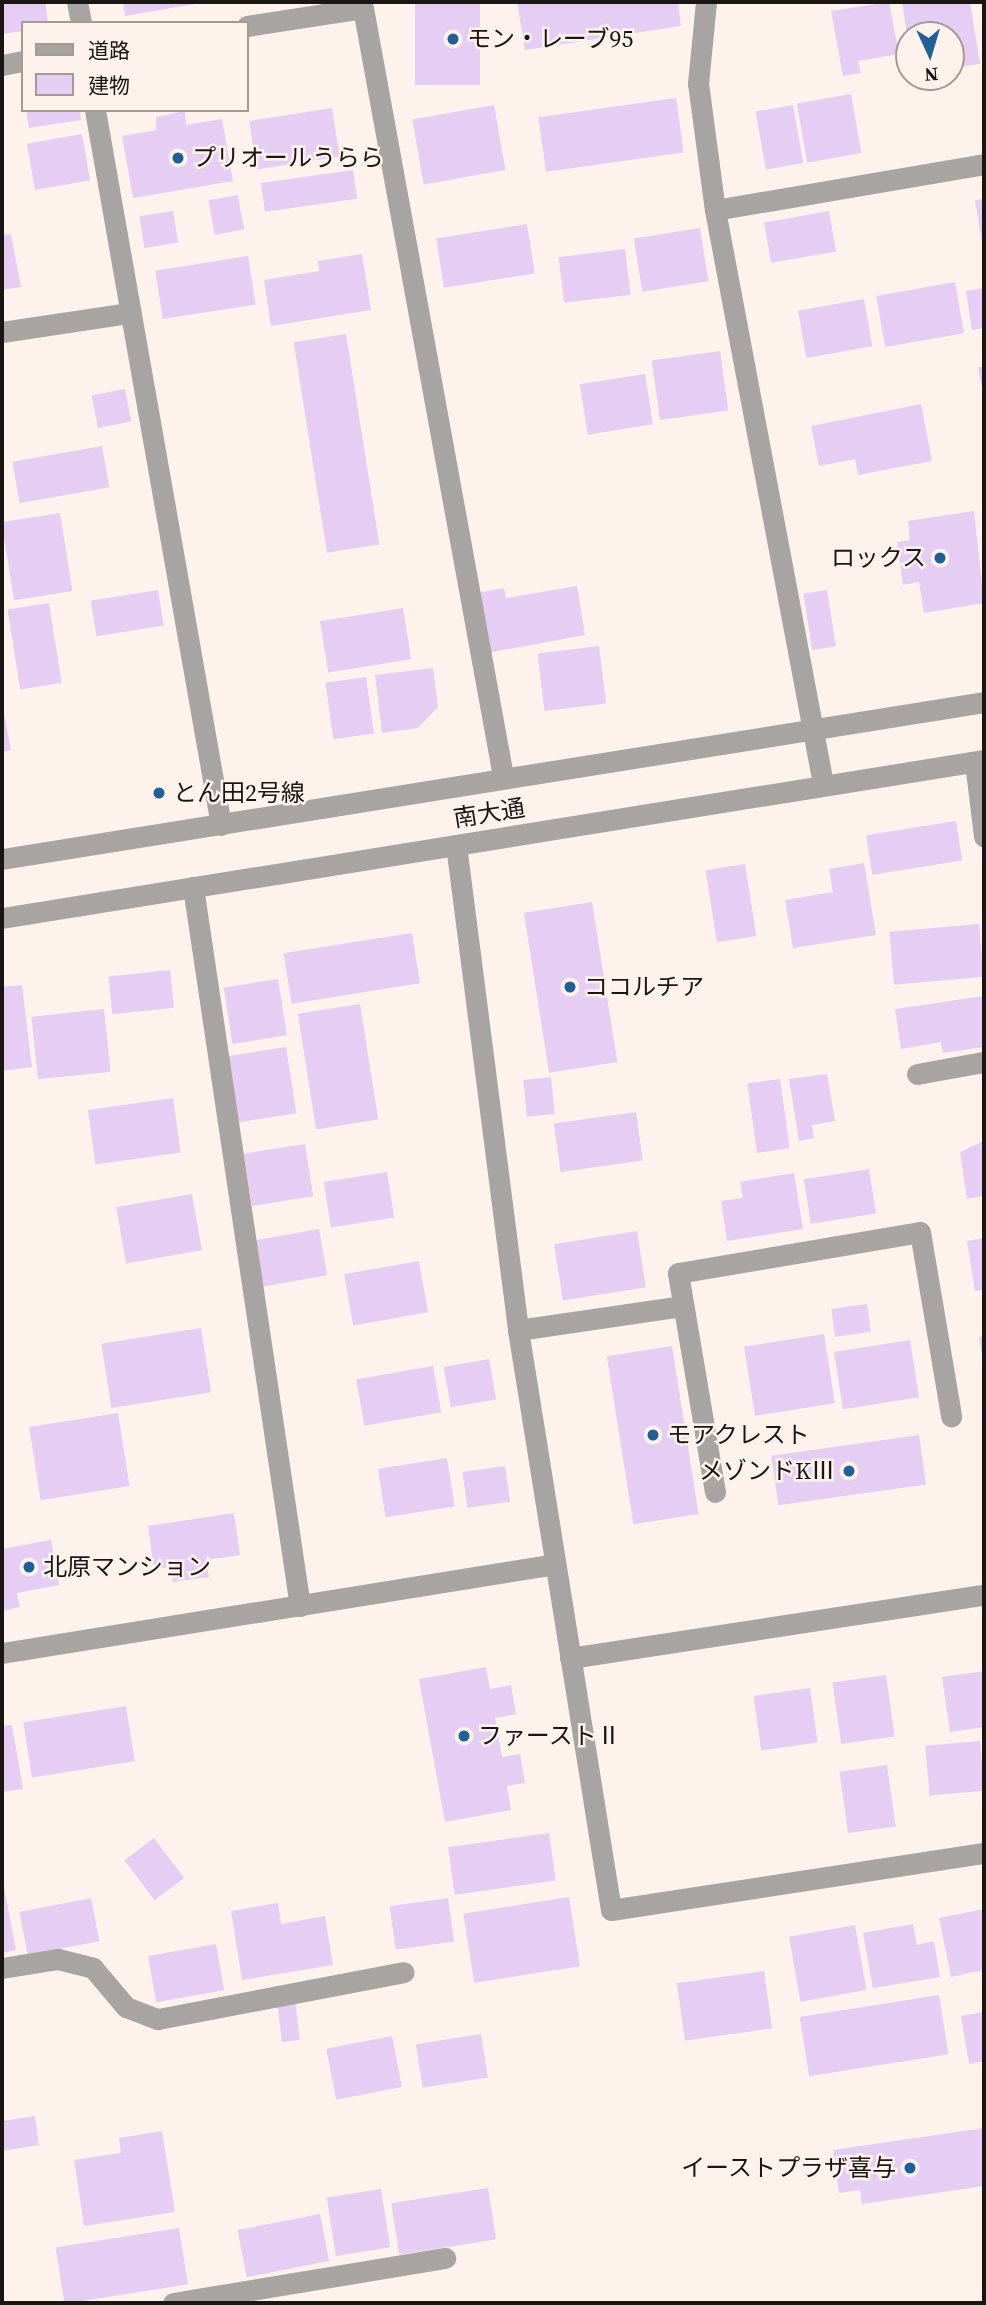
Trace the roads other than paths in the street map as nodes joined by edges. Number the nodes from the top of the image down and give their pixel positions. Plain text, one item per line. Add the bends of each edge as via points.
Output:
1 (77, 2) edge
2 (706, 2) edge
3 (81, 21) edge
4 (248, 26) edge
5 (21, 61) edge
6 (2, 65) edge
7 (95, 112) edge
8 (984, 164) edge
9 (715, 210) junction
10 (128, 313) junction
11 (2, 332) edge
12 (984, 702) edge
13 (813, 730) junction
14 (979, 761) edge
15 (503, 776) junction
16 (823, 784) junction
17 (221, 825) junction
18 (984, 836) edge
19 (456, 845) junction
20 (2, 859) edge
21 (193, 887) junction
22 (2, 918) edge
23 (984, 1062) edge
24 (917, 1074) dead end
25 (683, 1306) junction
26 (518, 1330) junction
27 (951, 1416) dead end
28 (715, 1492) dead end
29 (555, 1564) junction
30 (984, 1595) edge
31 (300, 1606) junction
32 (2, 1653) edge
33 (570, 1658) junction
34 (984, 1853) edge
35 (2, 1968) edge
36 (404, 1972) dead end
37 (445, 2258) dead end
38 (173, 2303) edge

1 - 3 street
2 - 9 street via 698,83
4 - 15 street via 363,8
5 - 6 street
7 - 10 street
8 - 9 street
9 - 13 street
10 - 11 street
10 - 17 street
12 - 13 street, 南大通
13 - 15 street, 南大通
13 - 16 street
14 - 16 street, 南大通
14 - 18 street
15 - 17 street, 南大通
16 - 19 street, 南大通
17 - 20 street, 南大通
19 - 21 street, 南大通
19 - 26 street
21 - 22 street, 南大通
21 - 31 street
23 - 24 street
25 - 26 street
25 - 27 street via 678,1273 920,1232
25 - 28 street
26 - 29 street
29 - 31 street
29 - 33 street
30 - 33 street
31 - 32 street
33 - 34 street via 611,1910
35 - 36 street via 58,1959 93,1968 125,2007 158,2019
37 - 38 street

